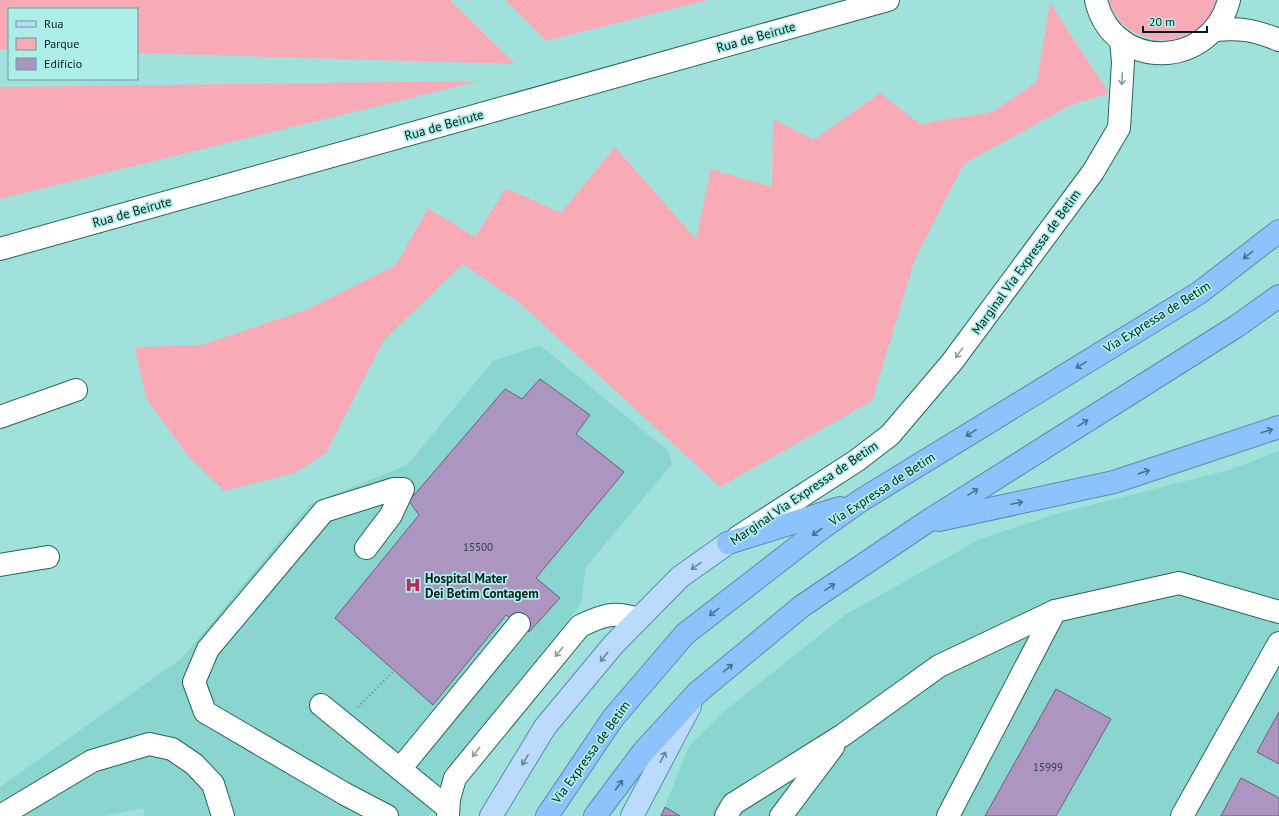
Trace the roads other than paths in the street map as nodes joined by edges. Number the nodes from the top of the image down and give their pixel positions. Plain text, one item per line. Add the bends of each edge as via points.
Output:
1 (888, 0) edge
2 (1078, 0) edge
3 (1229, 0) edge
4 (1097, 4) edge
5 (840, 7) edge
6 (1215, 30) junction
7 (1121, 40) junction
8 (1279, 40) edge
9 (1279, 231) edge
10 (0, 249) edge
11 (1279, 296) edge
12 (76, 390) dead end
13 (0, 417) edge
14 (1279, 427) edge
15 (860, 501) junction
16 (924, 523) junction
17 (728, 543) junction
18 (366, 548) dead end
19 (48, 558) dead end
20 (0, 565) edge
21 (1055, 611) junction
22 (1279, 612) edge
23 (638, 619) junction
24 (519, 624) dead end
25 (1279, 643) edge
26 (698, 693) junction
27 (321, 705) dead end
28 (843, 735) junction
29 (400, 769) junction
30 (7, 812) dead end
31 (448, 812) edge
32 (223, 816) edge
33 (387, 816) edge
34 (491, 816) edge
35 (547, 816) edge
36 (595, 816) edge
37 (632, 816) edge
38 (726, 816) edge
39 (781, 816) edge
40 (948, 816) edge
41 (1182, 816) edge

1 - 5 street, Rua de Beirute
2 - 4 street
3 - 6 street via 1226,12
4 - 7 street via 1110,29
5 - 10 street, Rua de Beirute
6 - 7 street via 1198,44 1171,54 1156,54 1138,49
6 - 8 street via 1240,28
7 -> 17 street, Marginal Via Expressa de Betim via 1123,62 1119,128 1093,172 952,362 890,435 856,461
9 -> 15 highway, Via Expressa de Betim via 1198,293
16 -> 11 highway via 1237,326
12 - 13 street
16 -> 14 highway via 1114,482
15 - 17 highway
15 -> 35 highway, Via Expressa de Betim via 685,634 613,718
26 -> 16 highway via 802,606
17 -> 23 main road, Marginal Via Expressa de Betim via 680,577
18 - 33 street via 391,515 403,489 394,489 324,511 208,649 194,682 206,712
19 - 20 street
21 - 22 street via 1179,583
21 - 28 street via 939,666
21 - 40 street
23 -> 31 street via 613,614 599,616 580,626 455,778
23 -> 34 main road, Marginal Via Expressa de Betim via 545,727
24 - 29 street
25 - 41 street
36 -> 26 highway via 643,752
37 -> 26 main road
27 - 29 street
28 - 38 street via 733,804
28 - 39 street
29 - 31 street
30 - 32 street via 92,761 149,744 172,749 194,764 213,784

